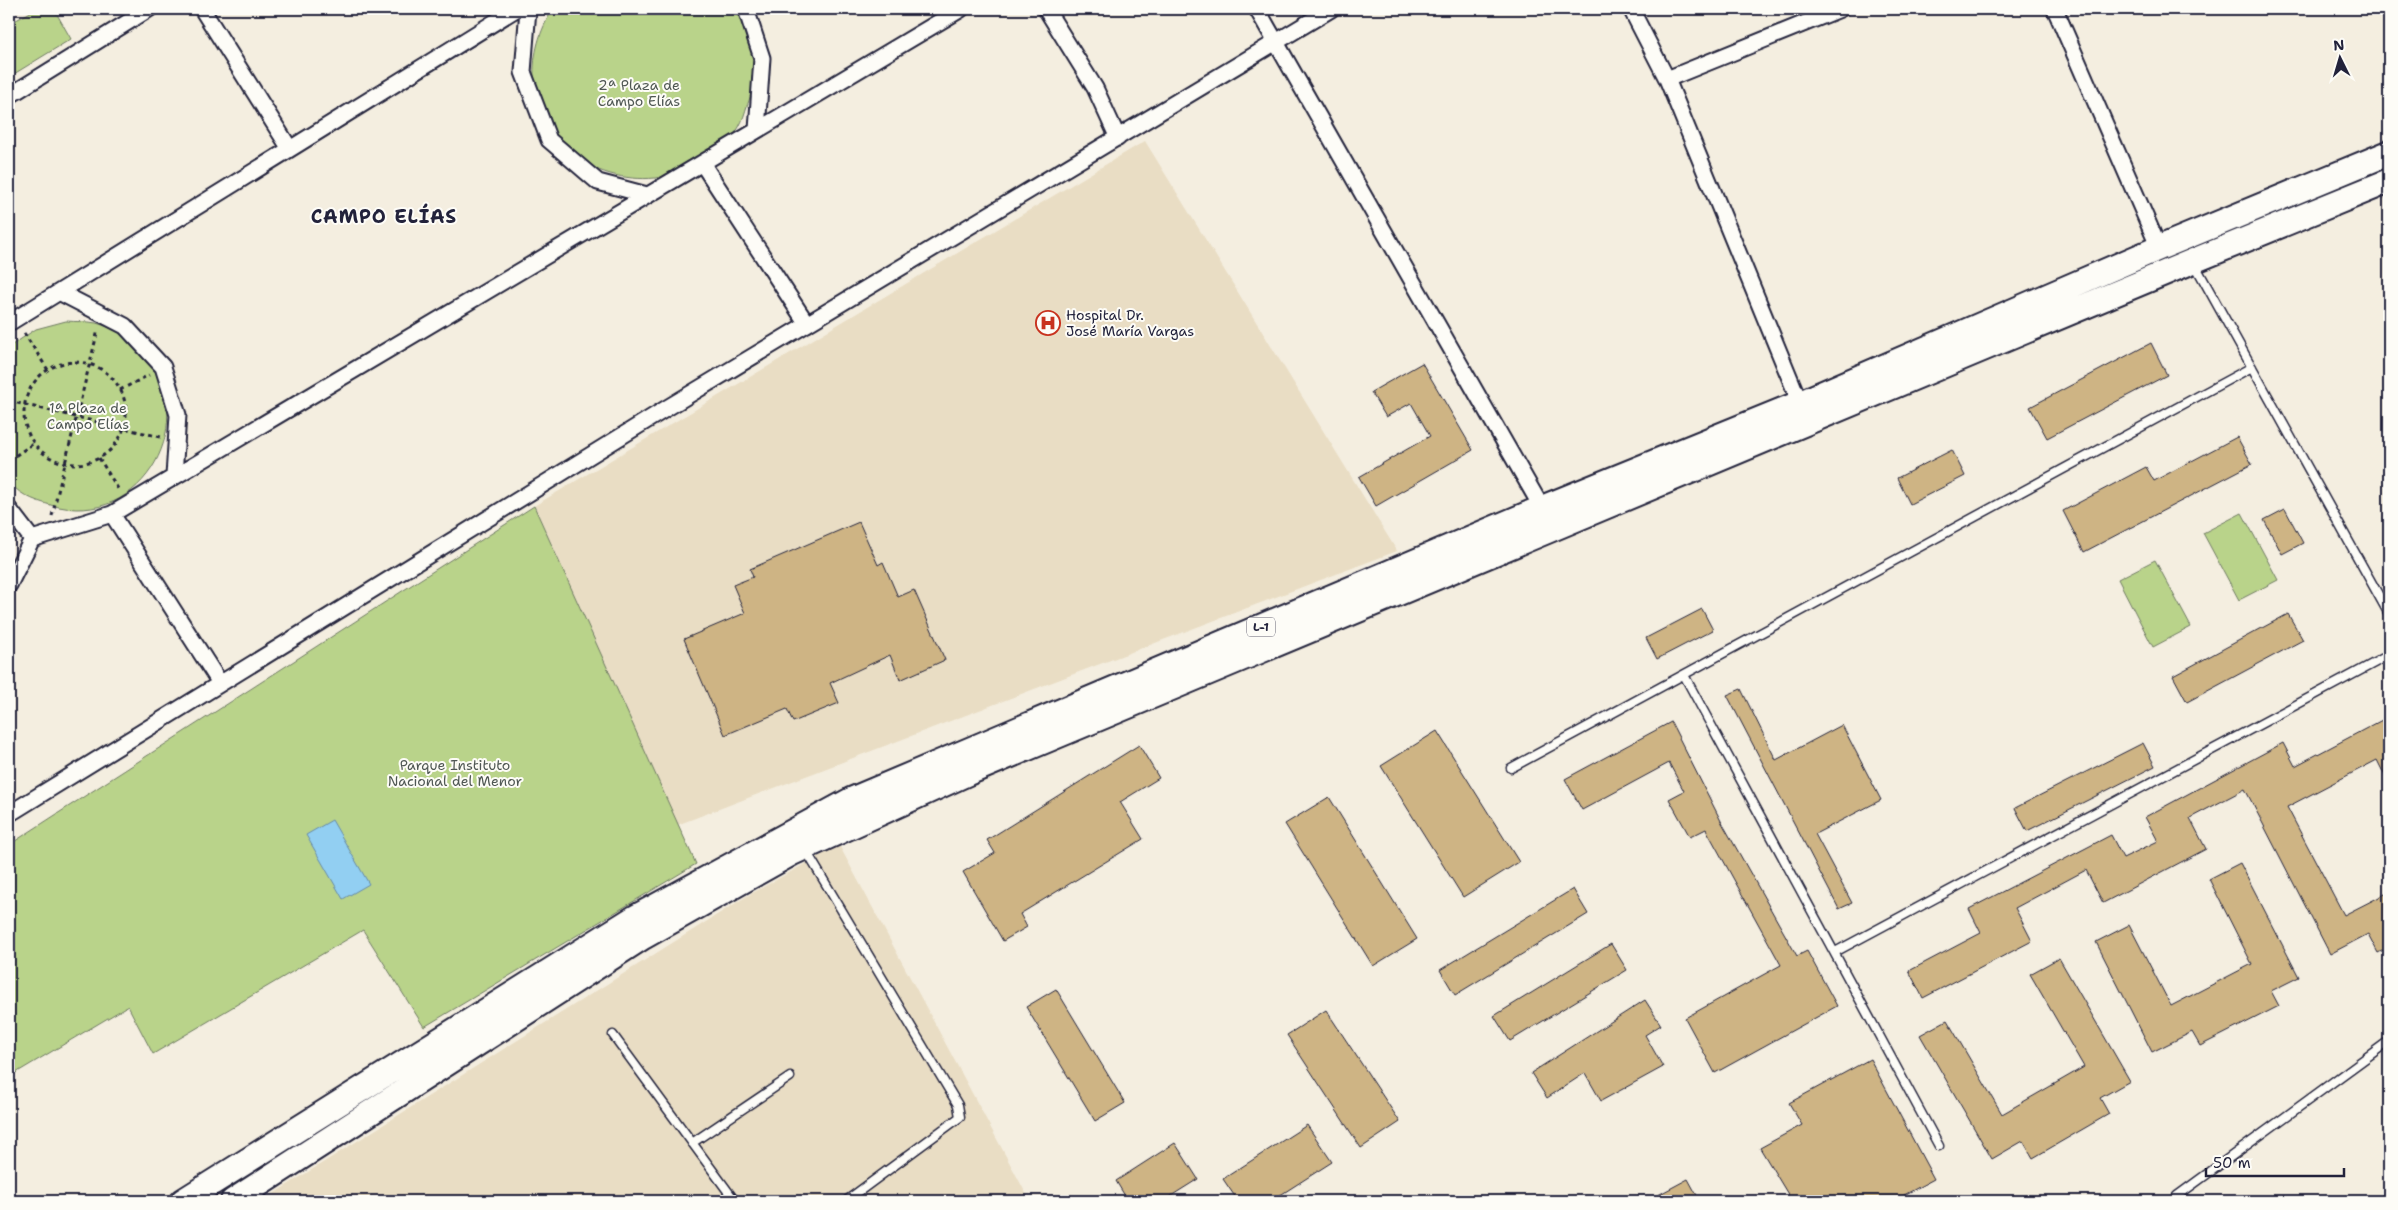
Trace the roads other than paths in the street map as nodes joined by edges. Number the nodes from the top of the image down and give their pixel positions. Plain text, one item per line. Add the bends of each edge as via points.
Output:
1 (150, 9) edge
2 (202, 9) edge
3 (516, 9) edge
4 (528, 9) edge
5 (746, 9) edge
6 (961, 9) edge
7 (1046, 9) edge
8 (1257, 9) edge
9 (1331, 9) edge
10 (1631, 9) edge
11 (1840, 9) edge
12 (2055, 9) edge
13 (1277, 41) junction
14 (1667, 79) junction
15 (9, 96) edge
16 (756, 130) junction
17 (1118, 138) junction
18 (290, 149) junction
19 (2389, 154) edge
20 (702, 163) junction
21 (2389, 181) edge
22 (647, 195) junction
23 (2159, 248) junction
24 (2194, 261) junction
25 (59, 292) junction
26 (12, 321) edge
27 (807, 324) junction
28 (2252, 367) junction
29 (1800, 403) junction
30 (174, 476) junction
31 (1542, 508) junction
32 (9, 509) edge
33 (112, 514) junction
34 (1554, 529) junction
35 (32, 539) junction
36 (9, 585) edge
37 (2389, 614) edge
38 (2389, 655) edge
39 (1684, 675) junction
40 (220, 684) junction
41 (1511, 768) dead end
42 (9, 814) edge
43 (804, 847) junction
44 (1835, 952) junction
45 (613, 1034) dead end
46 (2389, 1041) edge
47 (790, 1076) dead end
48 (692, 1143) junction
49 (1939, 1146) dead end
50 (2177, 1196) dead end
51 (183, 1201) edge
52 (233, 1201) edge
53 (735, 1201) edge
54 (846, 1201) edge

1 - 15 street
2 - 18 street
3 - 18 street
4 - 22 street via 523,72 548,140 598,182
5 - 16 street via 762,58
6 - 16 street
7 - 17 street via 1095,88
8 - 13 street
9 - 13 street
10 - 14 street
11 - 14 street
12 - 23 street
13 - 17 street
13 - 31 street
14 - 29 street
16 - 20 street
17 - 27 street
18 - 25 street
19 - 23 main road, L-1
20 - 22 street
20 - 27 street
21 - 24 main road, L-1
22 - 30 street
23 - 29 main road, L-1
24 - 28 lane
24 - 34 main road, L-1
25 - 26 street
25 - 30 street via 125,326 163,367 178,415
27 - 40 street
28 - 37 lane
28 - 39 lane
29 - 31 main road, L-1
30 - 33 street
31 - 34 street
31 - 51 main road, L-1 via 851,800 636,917
32 - 35 street
33 - 35 street
33 - 40 street
34 - 43 main road, L-1 via 968,773
35 - 36 street
38 - 44 lane
39 - 41 lane
39 - 44 lane
40 - 42 street
43 - 52 main road, L-1 via 643,937
43 - 54 lane via 958,1105 960,1117
44 - 49 lane
45 - 48 lane
46 - 50 lane
47 - 48 lane
48 - 53 lane

